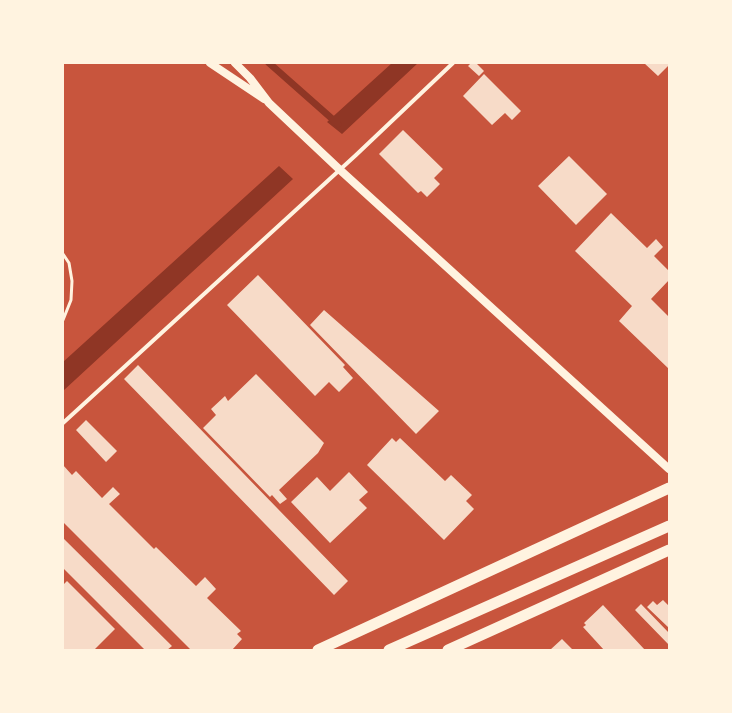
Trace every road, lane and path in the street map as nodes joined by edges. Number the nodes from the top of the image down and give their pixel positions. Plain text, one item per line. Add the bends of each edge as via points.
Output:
1 (210, 63) edge
2 (235, 63) edge
3 (453, 63) edge
4 (269, 103) junction
5 (339, 170) junction
6 (63, 254) edge
7 (63, 320) edge
8 (63, 423) edge
9 (669, 469) edge
10 (669, 488) edge
11 (669, 526) edge
12 (669, 550) edge
13 (318, 650) edge
14 (389, 650) edge
15 (448, 650) edge

1 - 4 main road
2 - 4 main road
3 - 5 street
4 - 5 main road
5 - 8 street
5 - 9 main road
6 - 7 lane via 69,263 72,281 71,300
10 - 13 highway
11 - 14 highway
12 - 15 highway

